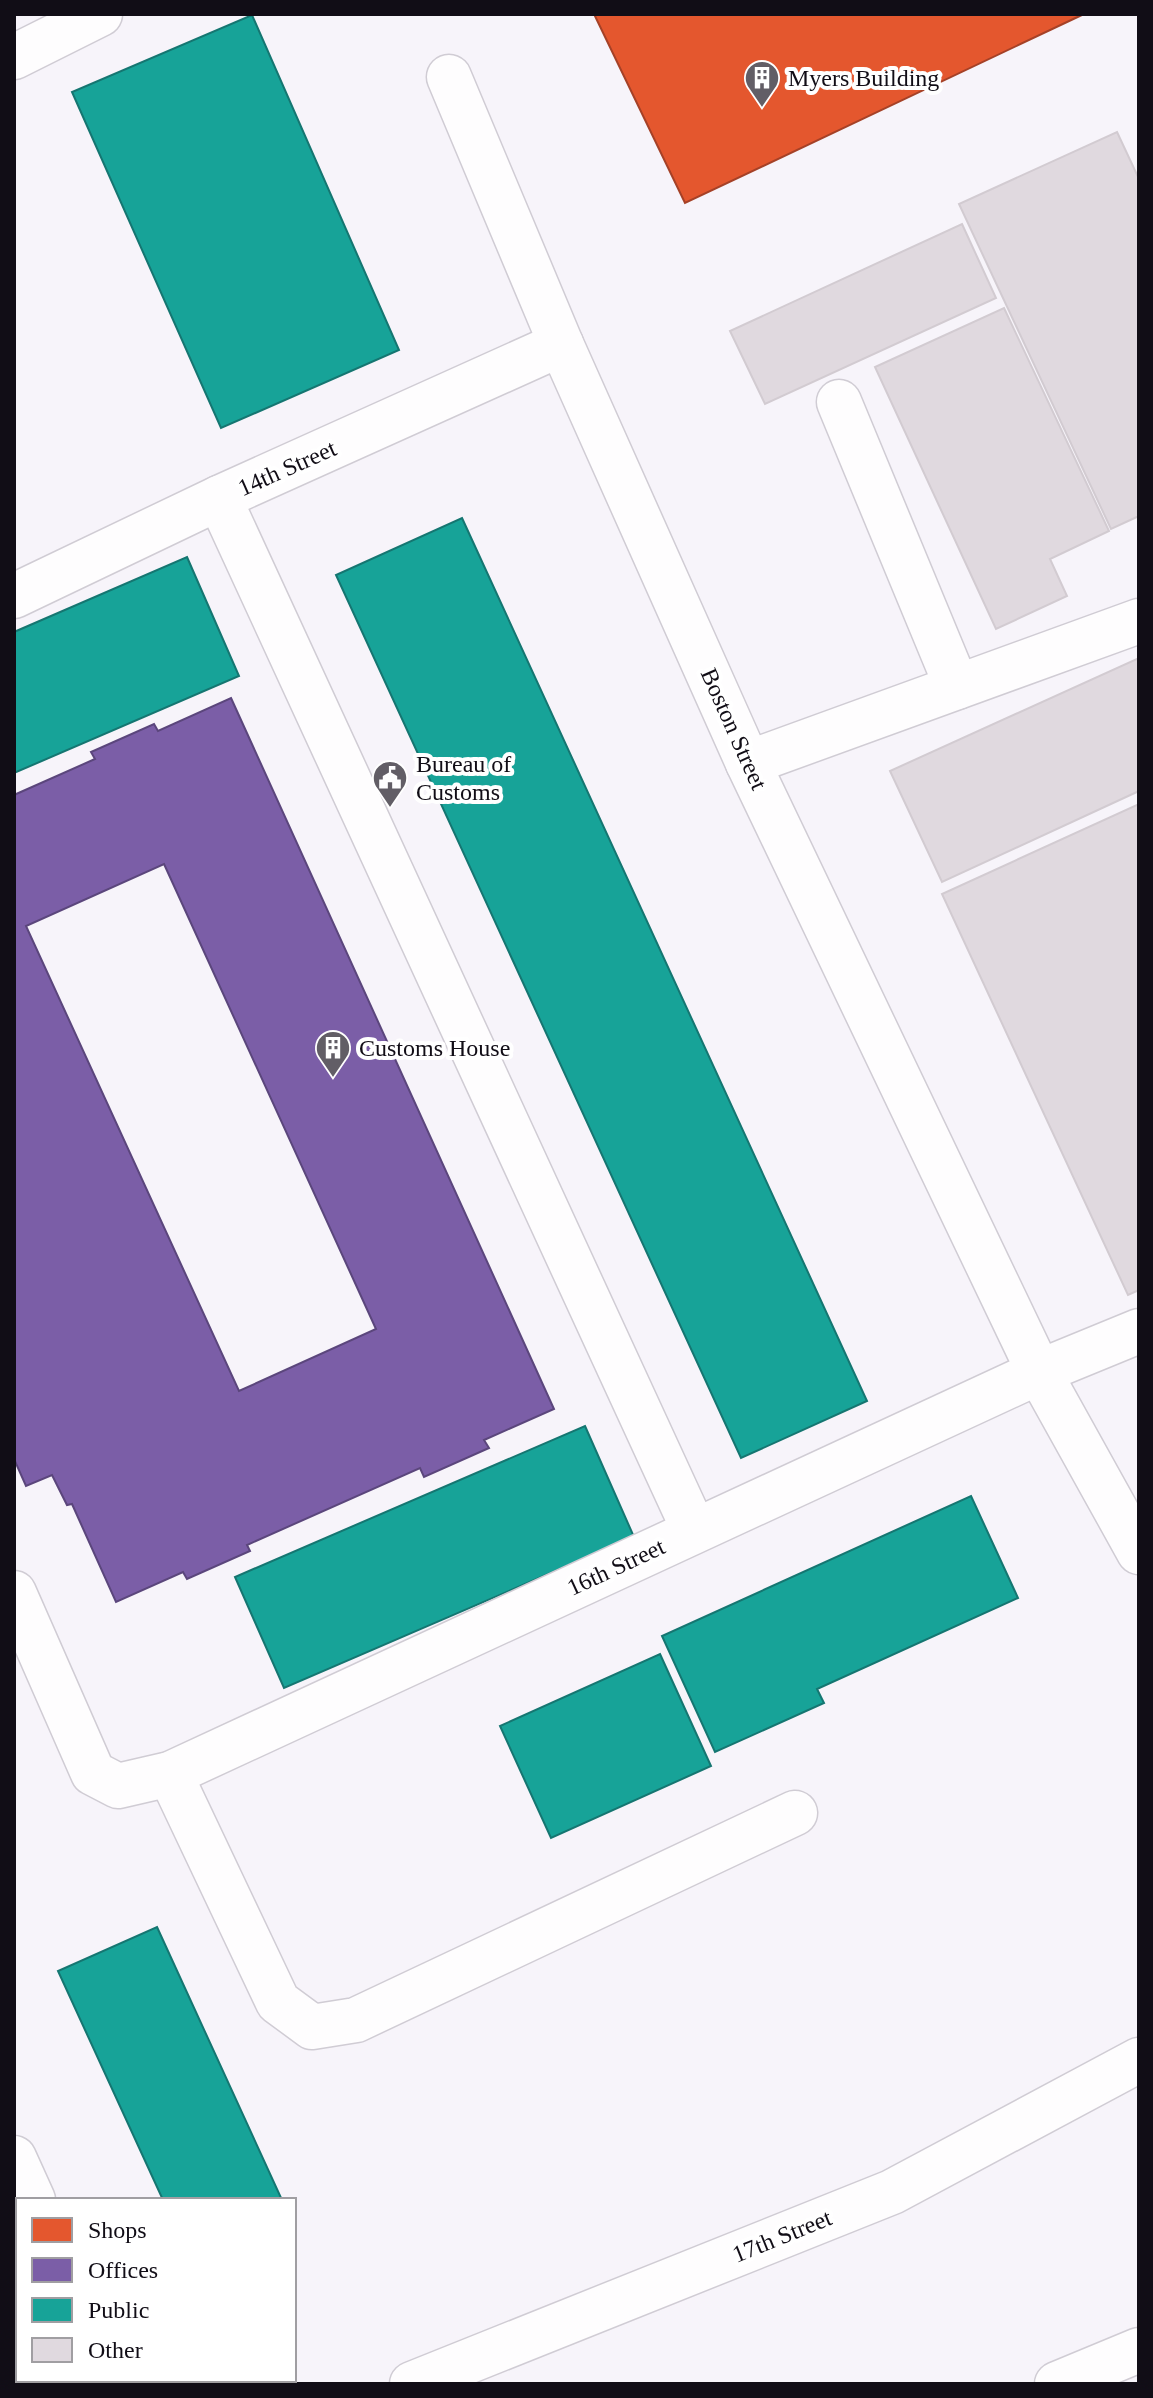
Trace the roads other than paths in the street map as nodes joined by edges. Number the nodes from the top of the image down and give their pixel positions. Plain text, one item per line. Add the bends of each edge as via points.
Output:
1 (100, 14) edge
2 (14, 57) edge
3 (449, 77) dead end
4 (561, 344) junction
5 (839, 402) dead end
6 (219, 498) junction
7 (14, 596) edge
8 (1139, 621) edge
9 (957, 687) junction
10 (748, 763) junction
11 (1139, 1331) edge
12 (1039, 1372) junction
13 (694, 1530) junction
14 (1139, 1552) edge
15 (14, 1593) edge
16 (170, 1774) junction
17 (795, 1813) dead end
18 (1139, 2060) edge
19 (14, 2158) edge
20 (32, 2198) edge
21 (1139, 2350) edge
22 (412, 2384) edge
23 (1057, 2384) edge

1 - 2 lane
3 - 4 lane, Boston Street
4 - 6 lane, 14th Street
4 - 10 lane, Boston Street
5 - 9 lane
6 - 7 lane, 14th Street
6 - 13 lane
8 - 9 lane
9 - 10 lane
10 - 12 lane, Boston Street
11 - 12 lane, 16th Street
12 - 13 lane, 16th Street
12 - 14 lane, Boston Street
13 - 16 lane, 16th Street
15 - 16 lane, 16th Street via 93,1773 118,1786
16 - 17 lane via 278,2002 312,2027 356,2020
18 - 22 lane, 17th Street via 892,2192
19 - 20 lane
21 - 23 lane

